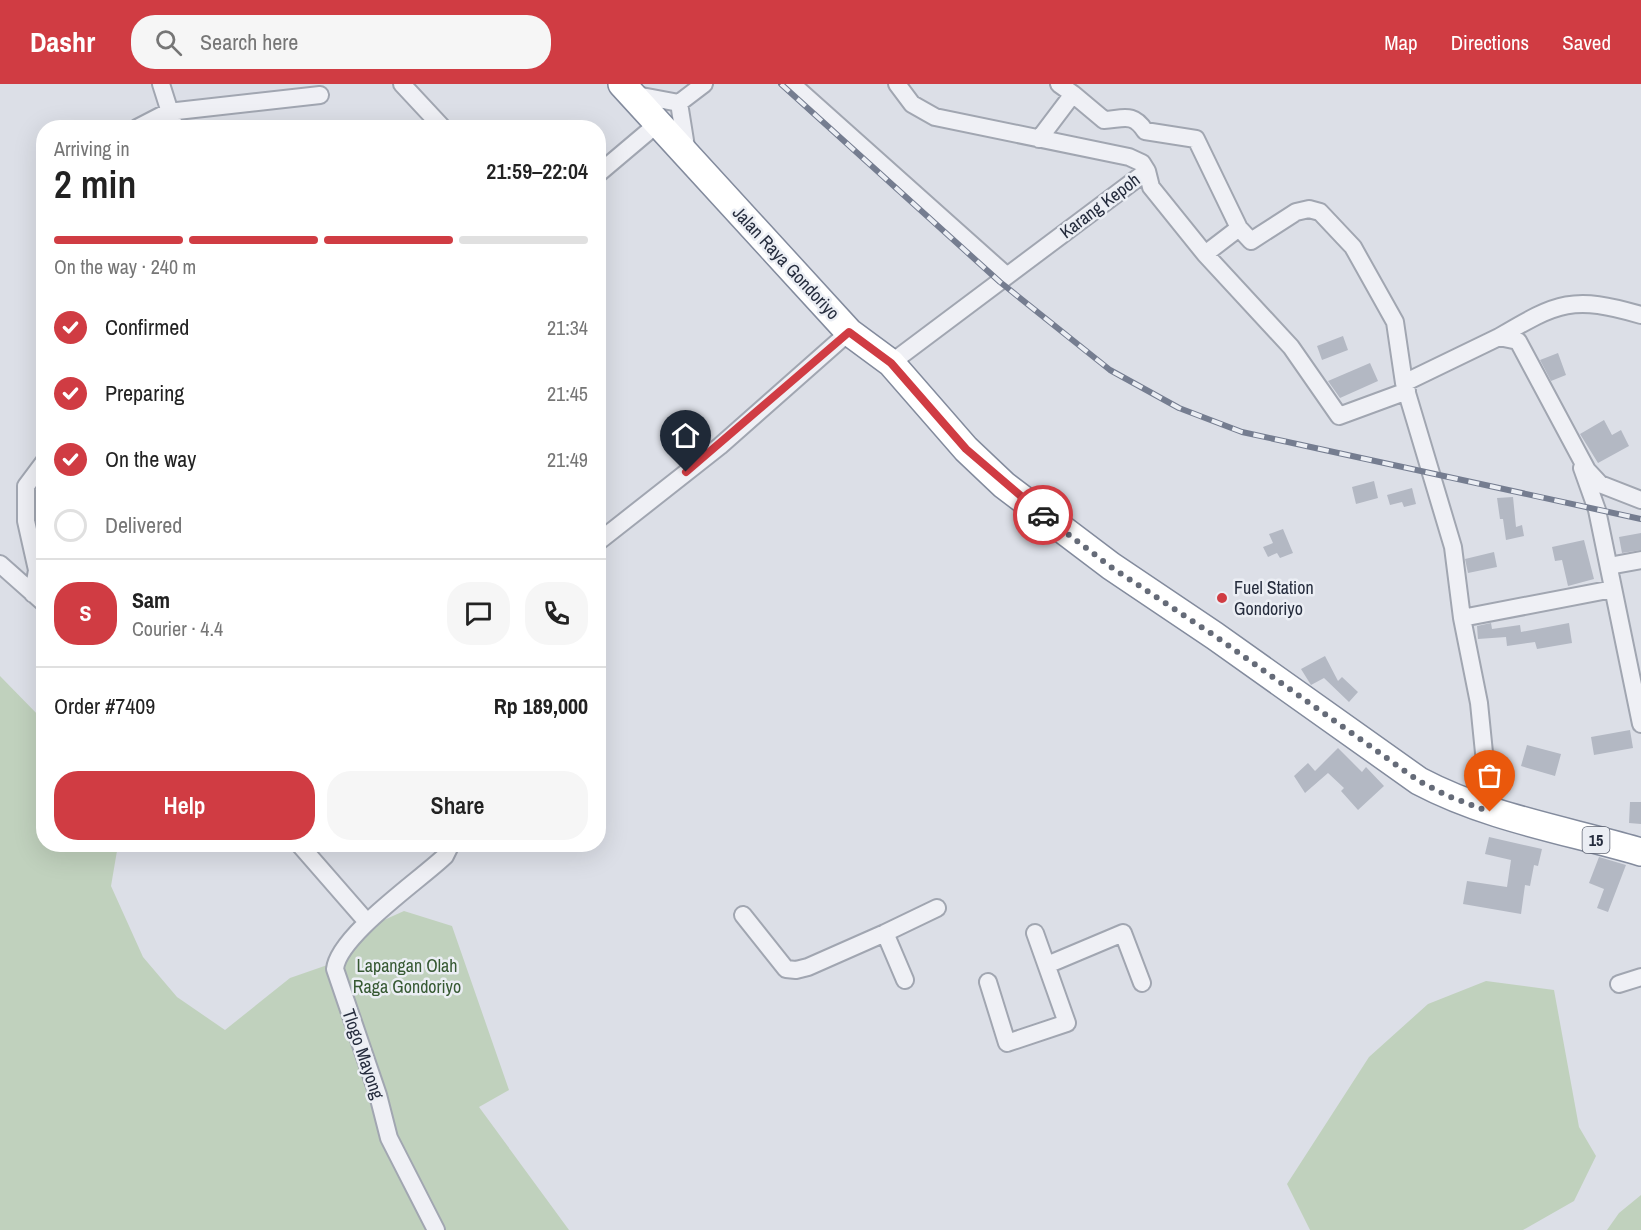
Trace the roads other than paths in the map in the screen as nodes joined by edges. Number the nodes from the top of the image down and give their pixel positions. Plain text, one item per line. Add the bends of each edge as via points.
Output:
1 (161, 84) edge
2 (402, 84) edge
3 (704, 84) edge
4 (792, 84) edge
5 (897, 84) edge
6 (1059, 84) edge
7 (626, 89) edge
8 (1073, 94) junction
9 (320, 95) dead end
10 (679, 103) junction
11 (171, 120) edge
12 (436, 120) edge
13 (656, 125) junction
14 (1039, 139) junction
15 (687, 158) junction
16 (606, 167) edge
17 (1147, 171) junction
18 (1239, 228) junction
19 (1205, 254) junction
20 (1006, 276) junction
21 (1641, 315) edge
22 (849, 332) junction
23 (1499, 337) junction
24 (891, 363) junction
25 (1406, 387) junction
26 (1575, 447) junction
27 (36, 473) edge
28 (1641, 500) edge
29 (606, 536) edge
30 (1641, 560) edge
31 (0, 564) edge
32 (36, 566) edge
33 (1608, 566) junction
34 (1613, 590) junction
35 (36, 596) edge
36 (1462, 618) junction
37 (1641, 724) edge
38 (1490, 812) junction
39 (306, 852) edge
40 (448, 852) edge
41 (1641, 852) edge
42 (937, 908) dead end
43 (743, 915) dead end
44 (367, 922) junction
45 (885, 933) junction
46 (1035, 933) dead end
47 (1047, 965) junction
48 (1641, 977) edge
49 (905, 980) dead end
50 (988, 982) dead end
51 (1142, 982) dead end
52 (1619, 984) dead end
53 (436, 1230) edge

1 - 11 street
2 - 12 street
3 - 10 street
4 - 20 street
5 - 14 street, Karang Kepoh via 912,104 935,117
6 - 8 street
7 - 10 street
7 - 13 highway, Jalan Raya Gondoriyo / 15
8 - 14 street
8 - 18 street via 1104,120 1128,116 1139,121 1145,131 1196,139
9 - 11 street
10 - 15 street
13 - 15 highway, Jalan Raya Gondoriyo / 15
13 - 16 street
14 - 17 street, Karang Kepoh via 1129,157 1142,163
15 - 22 highway, Jalan Raya Gondoriyo / 15
17 - 19 street via 1151,188
17 - 20 street, Karang Kepoh
18 - 19 street
18 - 25 street via 1251,241 1296,212 1309,208 1320,212 1353,247 1395,322
19 - 25 street via 1291,347 1339,416
20 - 24 street, Karang Kepoh
21 - 23 street via 1579,303 1545,310
22 - 24 highway, Jalan Raya Gondoriyo / 15
22 - 29 street via 720,446
23 - 25 street
23 - 26 street via 1518,341
24 - 38 highway, Jalan Raya Gondoriyo / 15 via 966,449 1111,567 1419,781
25 - 36 street via 1453,547
26 - 28 street via 1600,484
26 - 33 street via 1597,510
27 - 32 street via 26,486 26,521
30 - 33 street
31 - 35 street
33 - 34 street
34 - 36 street
34 - 37 street
36 - 38 street via 1479,703
38 - 41 highway, Jalan Raya Gondoriyo / 15
39 - 44 street
40 - 44 street, Tlogo Mayong
42 - 45 street
43 - 45 street via 786,969 808,968
44 - 53 street, Tlogo Mayong via 337,957 335,969 389,1138
45 - 49 street
46 - 47 street
47 - 50 street via 1067,1023 1007,1043
47 - 51 street via 1123,933
48 - 52 street

